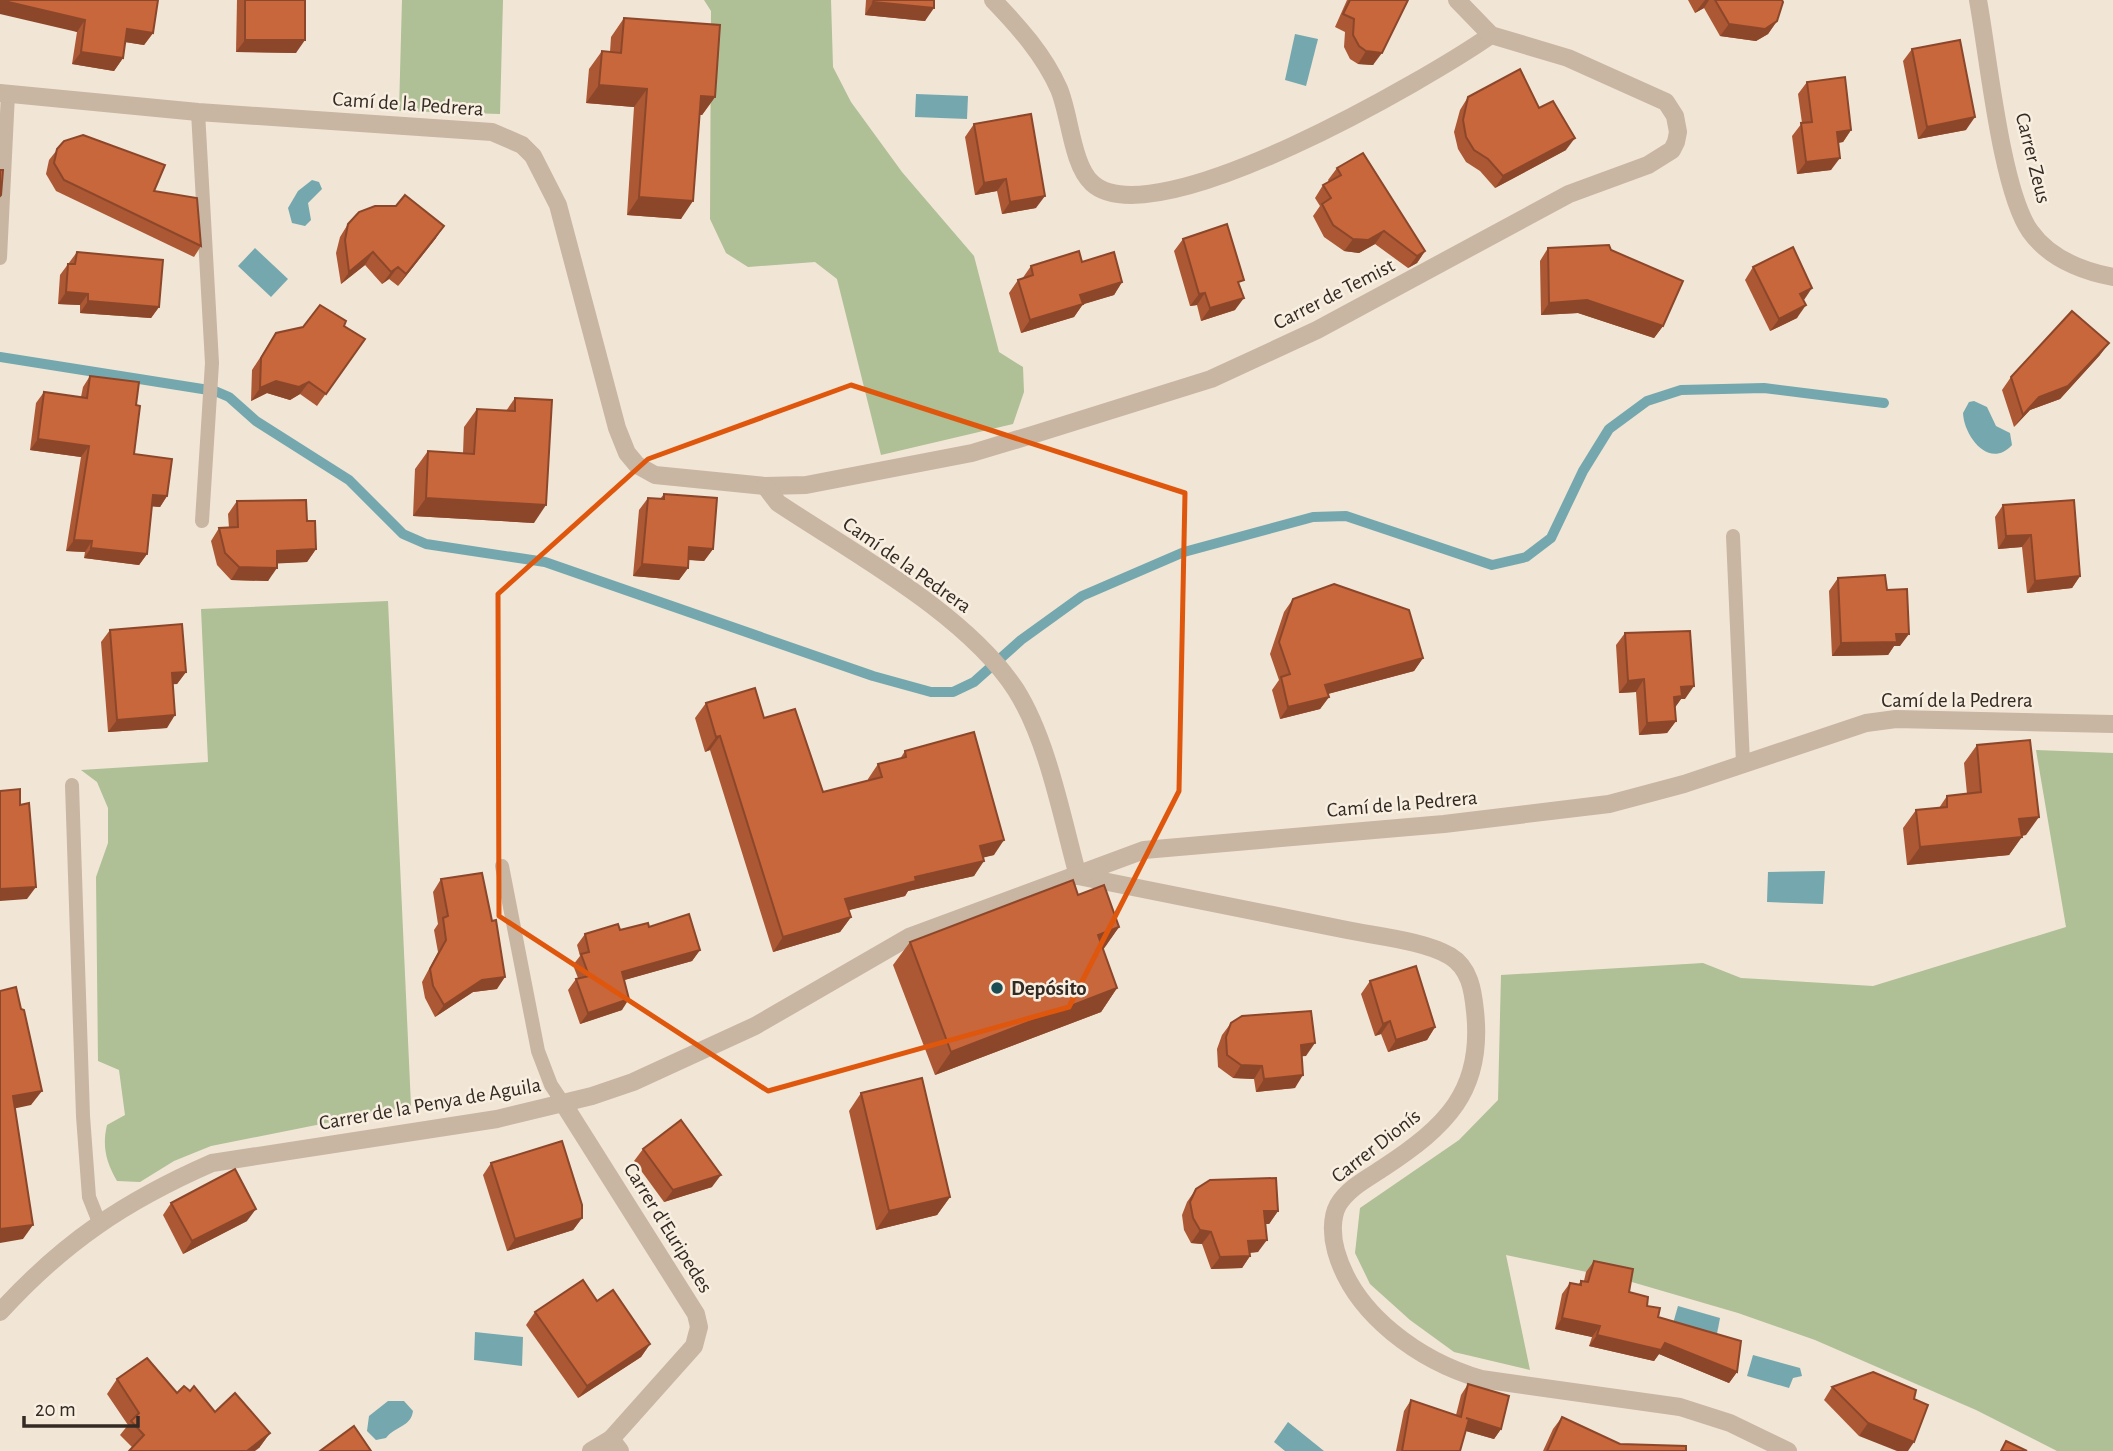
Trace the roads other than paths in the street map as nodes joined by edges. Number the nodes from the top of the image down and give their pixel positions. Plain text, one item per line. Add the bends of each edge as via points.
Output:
1 (993, 0) edge
2 (1457, 0) edge
3 (1979, 0) edge
4 (1491, 36) junction
5 (4, 93) edge
6 (198, 113) junction
7 (0, 258) edge
8 (2113, 277) edge
9 (765, 486) junction
10 (202, 521) dead end
11 (1733, 536) dead end
12 (2113, 724) edge
13 (1742, 762) junction
14 (72, 785) dead end
15 (502, 866) dead end
16 (1078, 876) junction
17 (563, 1103) junction
18 (99, 1222) junction
19 (0, 1312) edge
20 (616, 1445) edge
21 (591, 1451) edge
22 (1788, 1451) edge

1 - 4 street via 1025,35 1059,89 1082,169 1090,182 1112,195 1166,192 1282,152 1338,125
2 - 4 street
3 - 8 street, Carrer Zeus via 2009,175 2030,231 2060,258 2080,269
4 - 9 street, Carrer de Temist via 1568,58 1666,102 1678,132 1672,150 1648,165 1569,194 1317,330 1211,379 972,453 806,485
5 - 6 street, Camí de la Pedrera
5 - 7 lane
6 - 9 street, Camí de la Pedrera via 492,132 522,145 544,173 558,205 627,453 637,466 655,475
6 - 10 lane via 212,363
9 - 16 street, Camí de la Pedrera via 778,503 942,613 1015,688 1044,758
11 - 13 lane
12 - 13 street, Camí de la Pedrera via 1896,719 1839,730
13 - 16 street, Camí de la Pedrera via 1684,784 1609,804 1444,824 1144,850
14 - 18 lane via 83,1116 89,1197
15 - 17 lane via 538,1051
16 - 17 street, Carrer de la Penya de Aguila via 909,937 755,1026 632,1082
16 - 22 street, Carrer Dionís via 1451,956 1467,973 1473,992 1477,1051 1473,1072 1459,1103 1436,1130 1350,1190 1338,1205 1333,1239 1347,1280 1385,1325 1413,1348 1460,1373 1679,1407 1730,1423
17 - 18 street, Carrer de la Penya de Aguila via 497,1119 212,1163
17 - 20 street, Carrer d'Euripedes via 696,1314 699,1327 694,1346
18 - 19 street, Carrer de la Penya de Aguila via 53,1258
20 - 21 street, Carrer d'Euripedes

